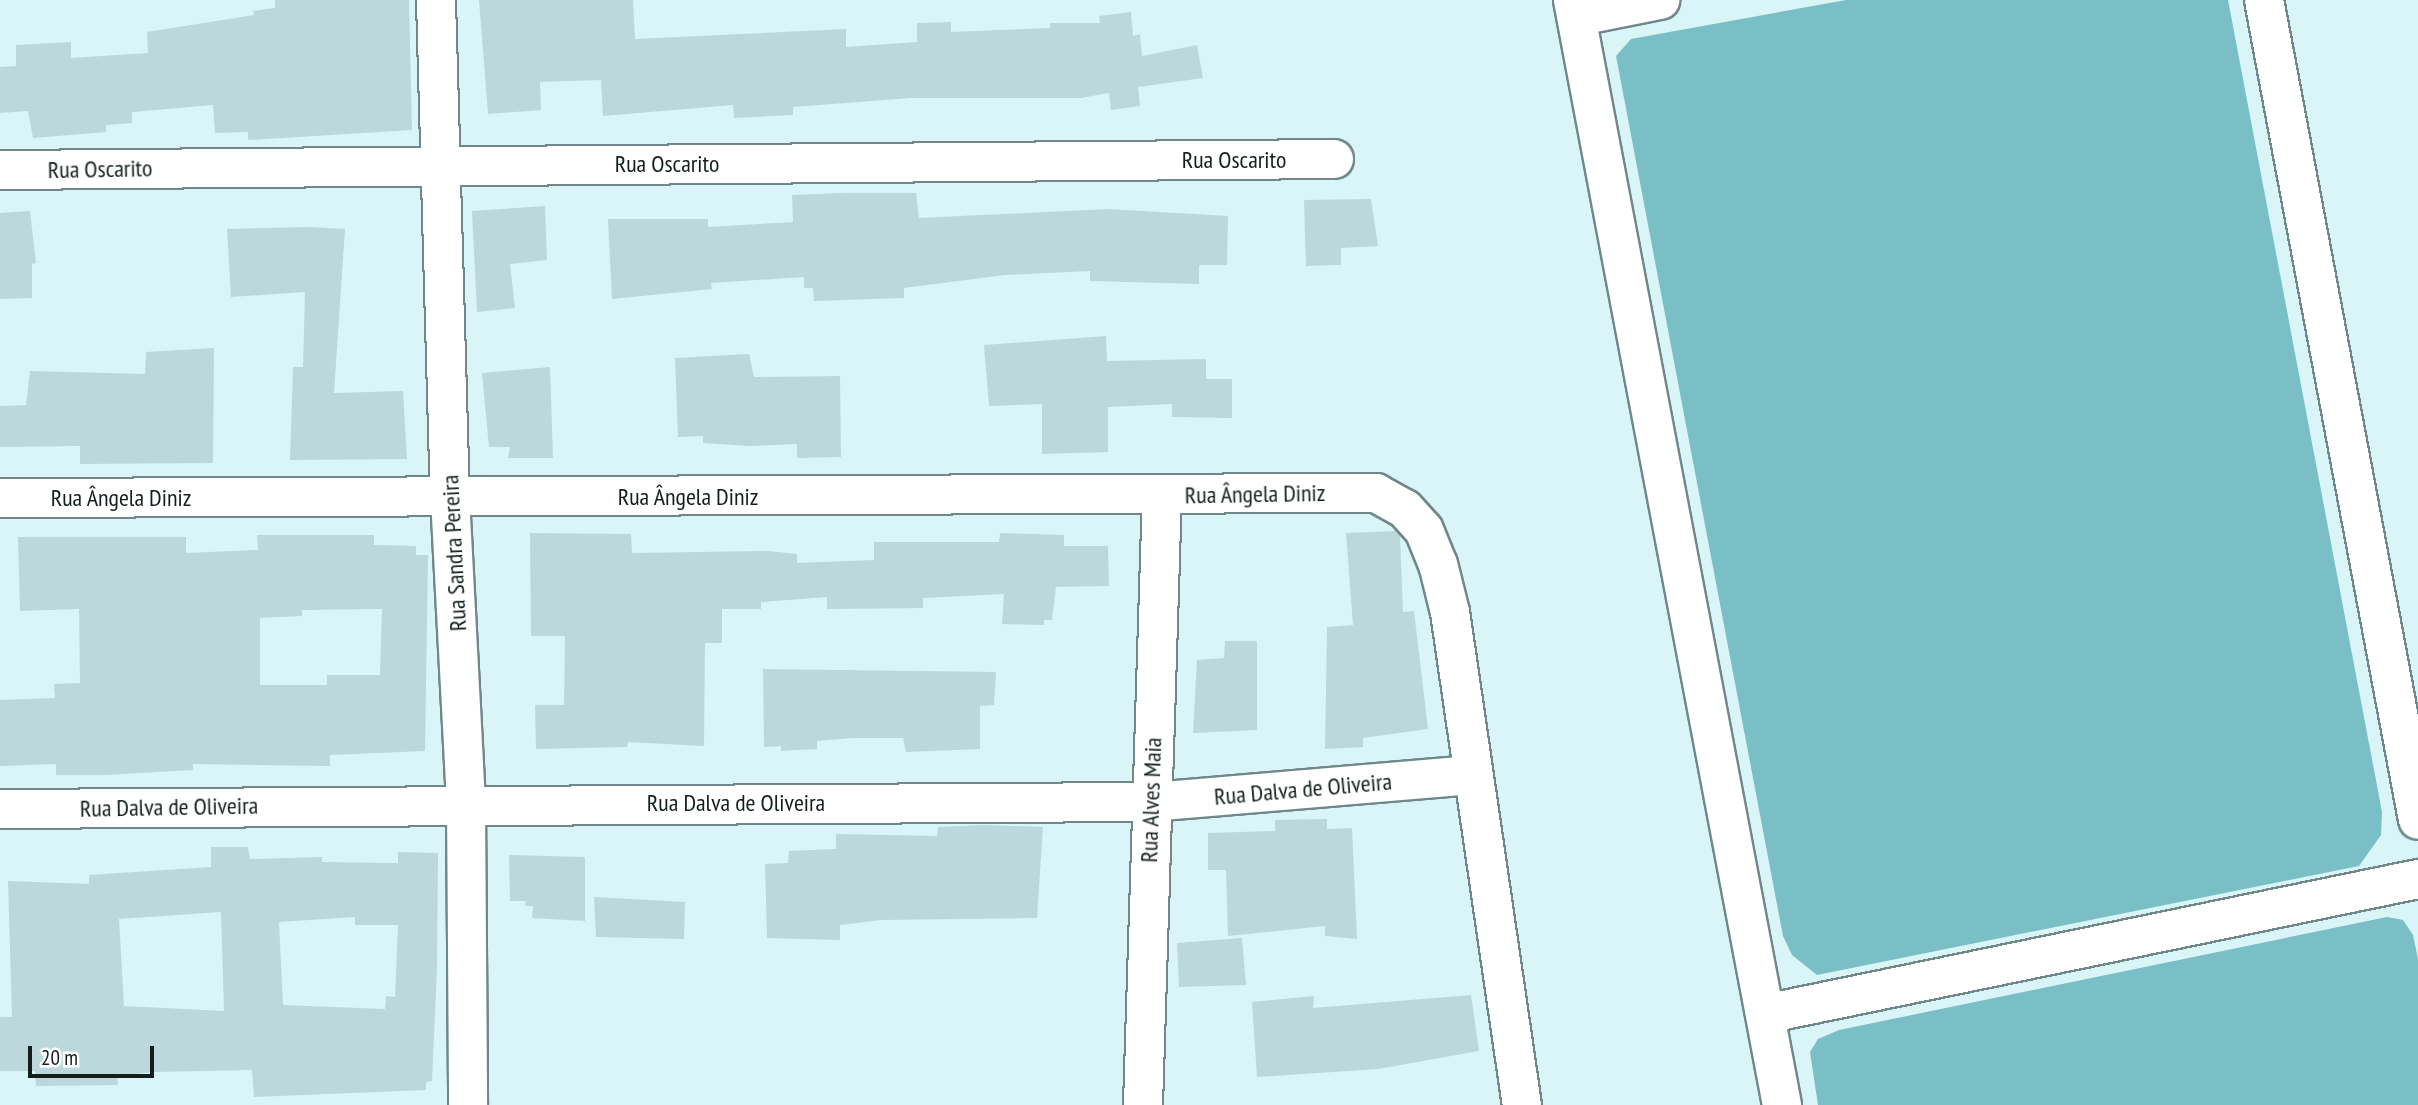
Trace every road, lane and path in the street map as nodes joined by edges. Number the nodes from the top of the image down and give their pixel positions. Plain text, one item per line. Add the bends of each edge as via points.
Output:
1 (436, 0) edge
2 (1660, 0) edge
3 (2264, 0) edge
4 (1576, 8) edge
5 (1334, 159) dead end
6 (439, 166) junction
7 (0, 170) edge
8 (1162, 495) junction
9 (450, 497) junction
10 (0, 498) edge
11 (1471, 775) junction
12 (1151, 802) junction
13 (466, 803) junction
14 (0, 809) edge
15 (2418, 820) edge
16 (2418, 879) edge
17 (1765, 1014) junction
18 (468, 1105) edge
19 (1143, 1105) edge
20 (1522, 1105) edge
21 (1782, 1105) edge

1 - 6 street, Rua Sandra Pereira
2 - 4 street
3 - 15 street
4 - 17 street
5 - 6 street, Rua Oscarito
6 - 7 street, Rua Oscarito
6 - 9 street, Rua Sandra Pereira
8 - 9 street, Rua Ângela Diniz
8 - 11 street, Rua Ângela Diniz via 1376,493 1405,509 1424,530 1450,612
8 - 12 street, Rua Alves Maia
9 - 10 street, Rua Ângela Diniz
9 - 13 street, Rua Sandra Pereira
11 - 12 street, Rua Dalva de Oliveira
11 - 20 street
12 - 13 street, Rua Dalva de Oliveira
12 - 19 street, Rua Alves Maia
13 - 14 street, Rua Dalva de Oliveira
13 - 18 street, Rua Sandra Pereira
16 - 17 street
17 - 21 street

